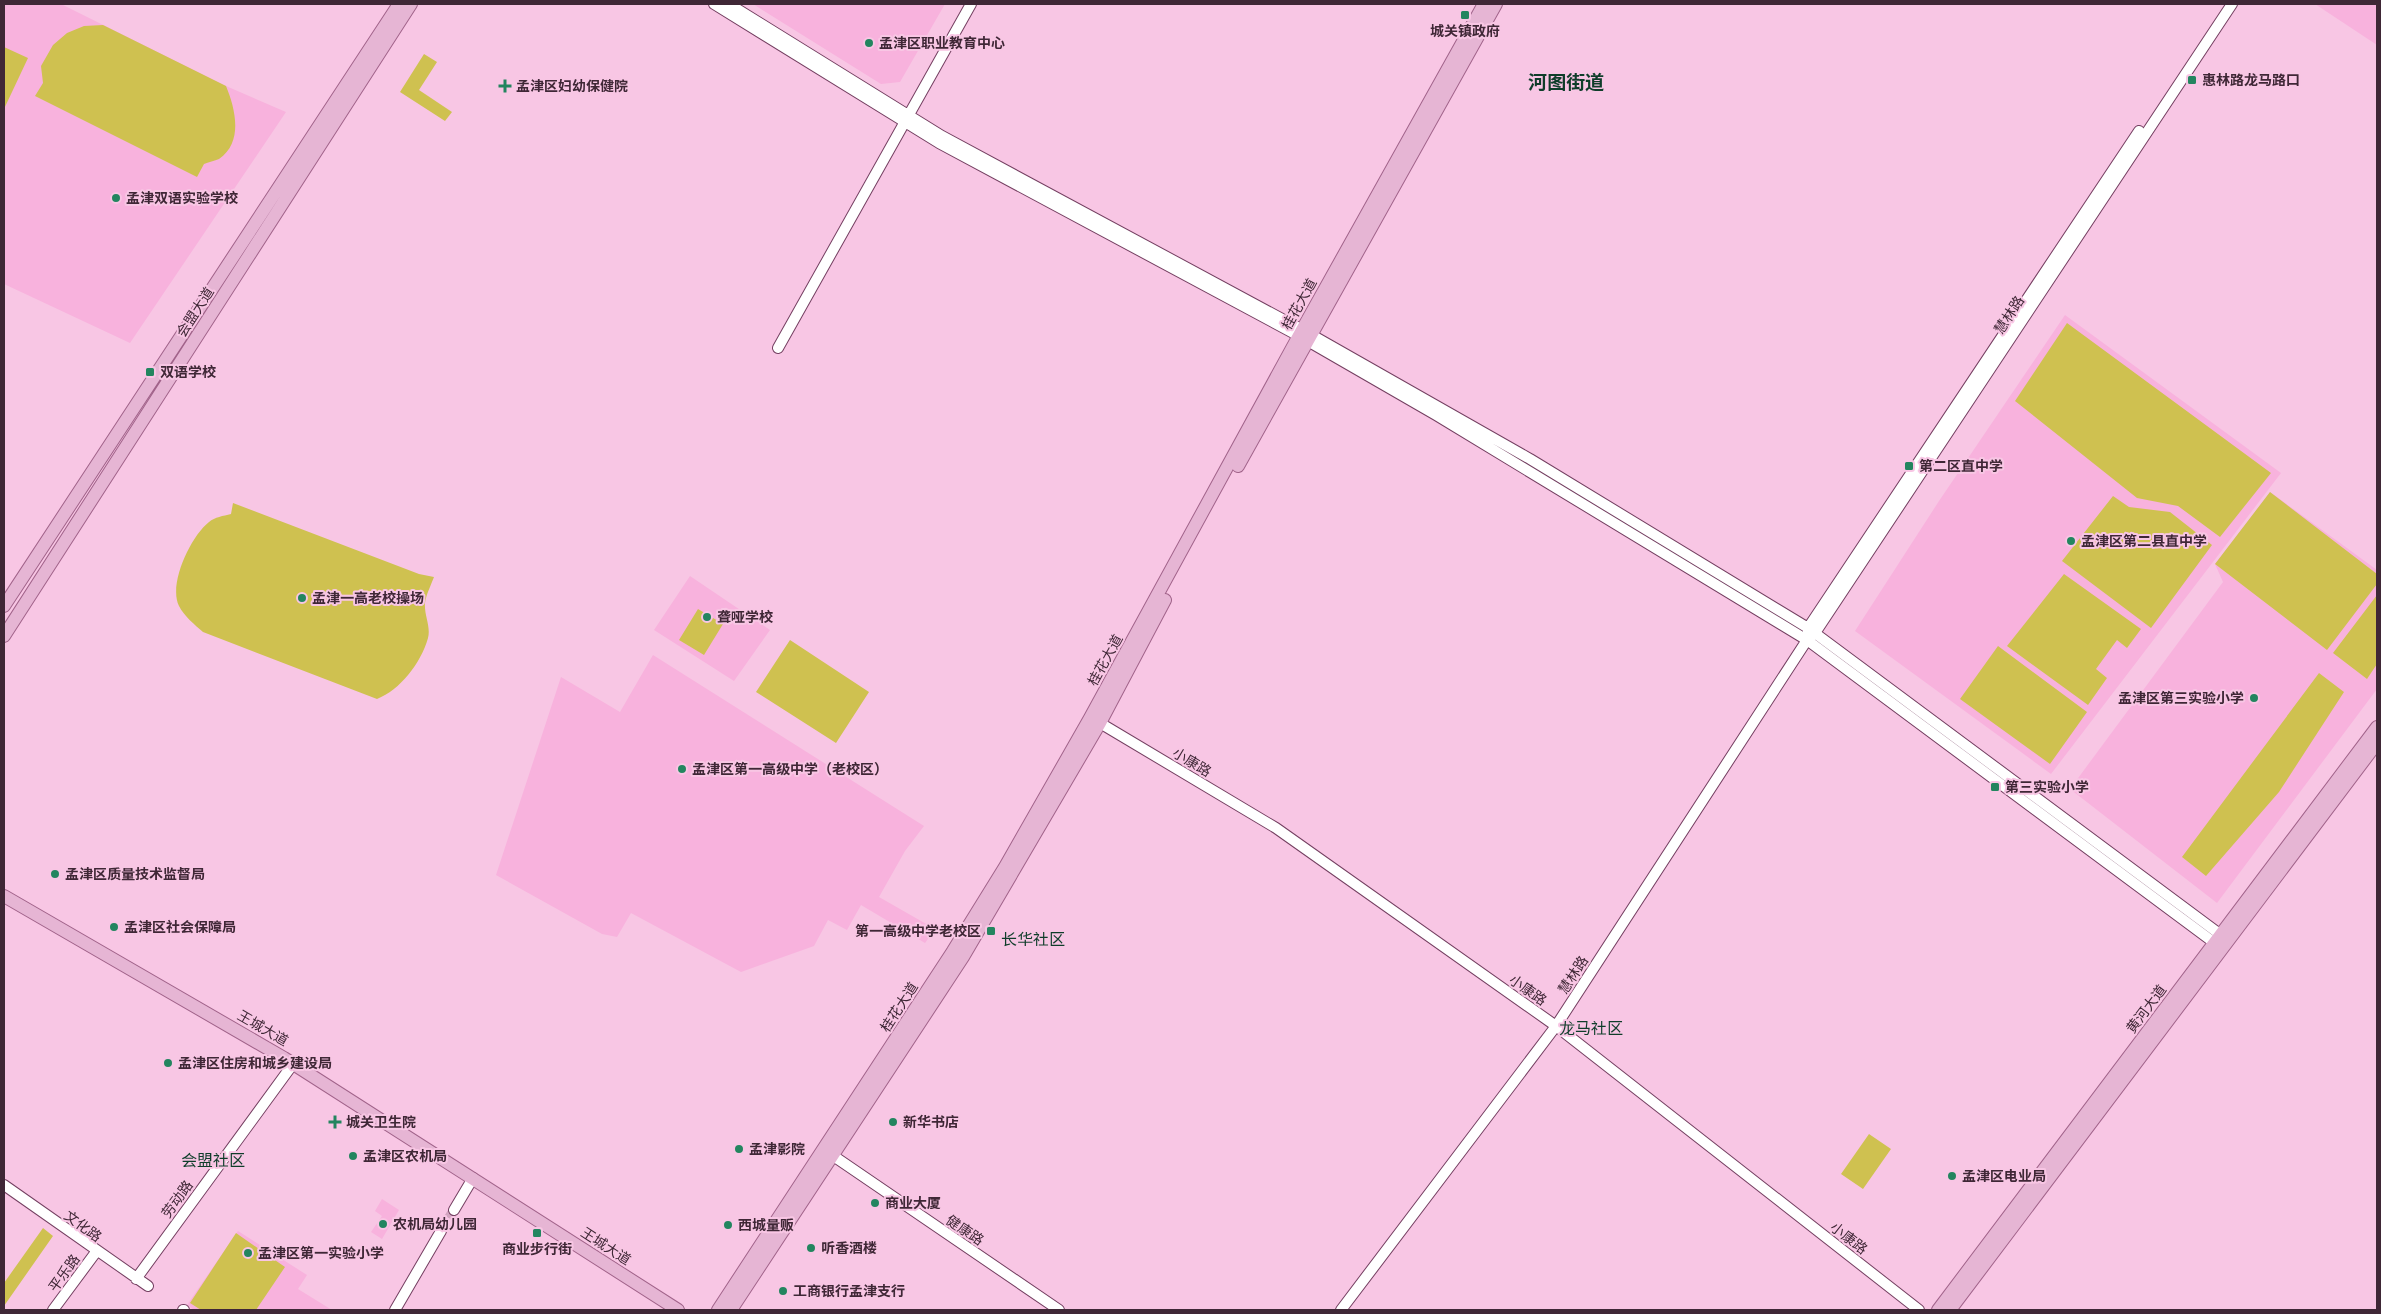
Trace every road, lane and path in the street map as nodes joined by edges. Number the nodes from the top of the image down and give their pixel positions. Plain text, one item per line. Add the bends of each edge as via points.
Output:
1 (399, 4) edge
2 (411, 4) edge
3 (714, 4) edge
4 (729, 4) edge
5 (970, 4) edge
6 (1484, 4) edge
7 (1496, 4) edge
8 (2224, 4) edge
9 (2232, 4) edge
10 (906, 119) junction
11 (1305, 335) junction
12 (778, 348) dead end
13 (4, 606) edge
14 (1810, 634) junction
15 (4, 636) edge
16 (1100, 723) junction
17 (2377, 727) edge
18 (2377, 743) edge
19 (4, 896) edge
20 (4, 903) edge
21 (2221, 942) junction
22 (1556, 1026) junction
23 (291, 1066) junction
24 (832, 1155) junction
25 (473, 1178) junction
26 (4, 1186) edge
27 (454, 1210) tunnel mouth
28 (441, 1231) tunnel mouth
29 (96, 1252) junction
30 (136, 1279) junction
31 (148, 1286) dead end
32 (53, 1310) edge
33 (394, 1310) edge
34 (666, 1310) edge
35 (678, 1310) edge
36 (718, 1310) edge
37 (731, 1310) edge
38 (1058, 1310) edge
39 (1341, 1310) edge
40 (1919, 1310) edge
41 (1938, 1310) edge
42 (1950, 1310) edge

1 - 13 main road, 会盟大道
2 - 15 main road, 会盟大道
3 - 10 street
4 - 10 street
5 - 10 street
6 - 11 main road, 桂花大道
7 - 11 main road, 桂花大道
8 - 14 street, 慧林路
9 - 14 street, 慧林路
10 - 11 street
10 - 12 street
11 - 14 street
11 - 16 main road, 桂花大道
11 - 36 main road, 桂花大道 via 1005,866
14 - 21 street
14 - 22 street, 慧林路
16 - 22 street, 小康路 via 1276,828
16 - 24 main road, 桂花大道 via 963,957
17 - 21 main road, 黄河大道
18 - 21 main road, 黄河大道
19 - 23 main road, 王城大道
20 - 23 main road, 王城大道
21 - 41 main road, 黄河大道
21 - 42 main road, 黄河大道
22 - 39 street, 慧林路
22 - 40 street, 小康路
23 - 25 main road, 王城大道
23 - 30 street, 劳动路
23 - 34 main road, 王城大道
24 - 37 main road, 桂花大道
24 - 38 street, 健康路
25 - 27 street
25 - 35 main road, 王城大道
26 - 29 street, 文化路
28 - 33 street
29 - 30 street, 文化路
29 - 32 street, 平乐路
30 - 31 street, 文化路

